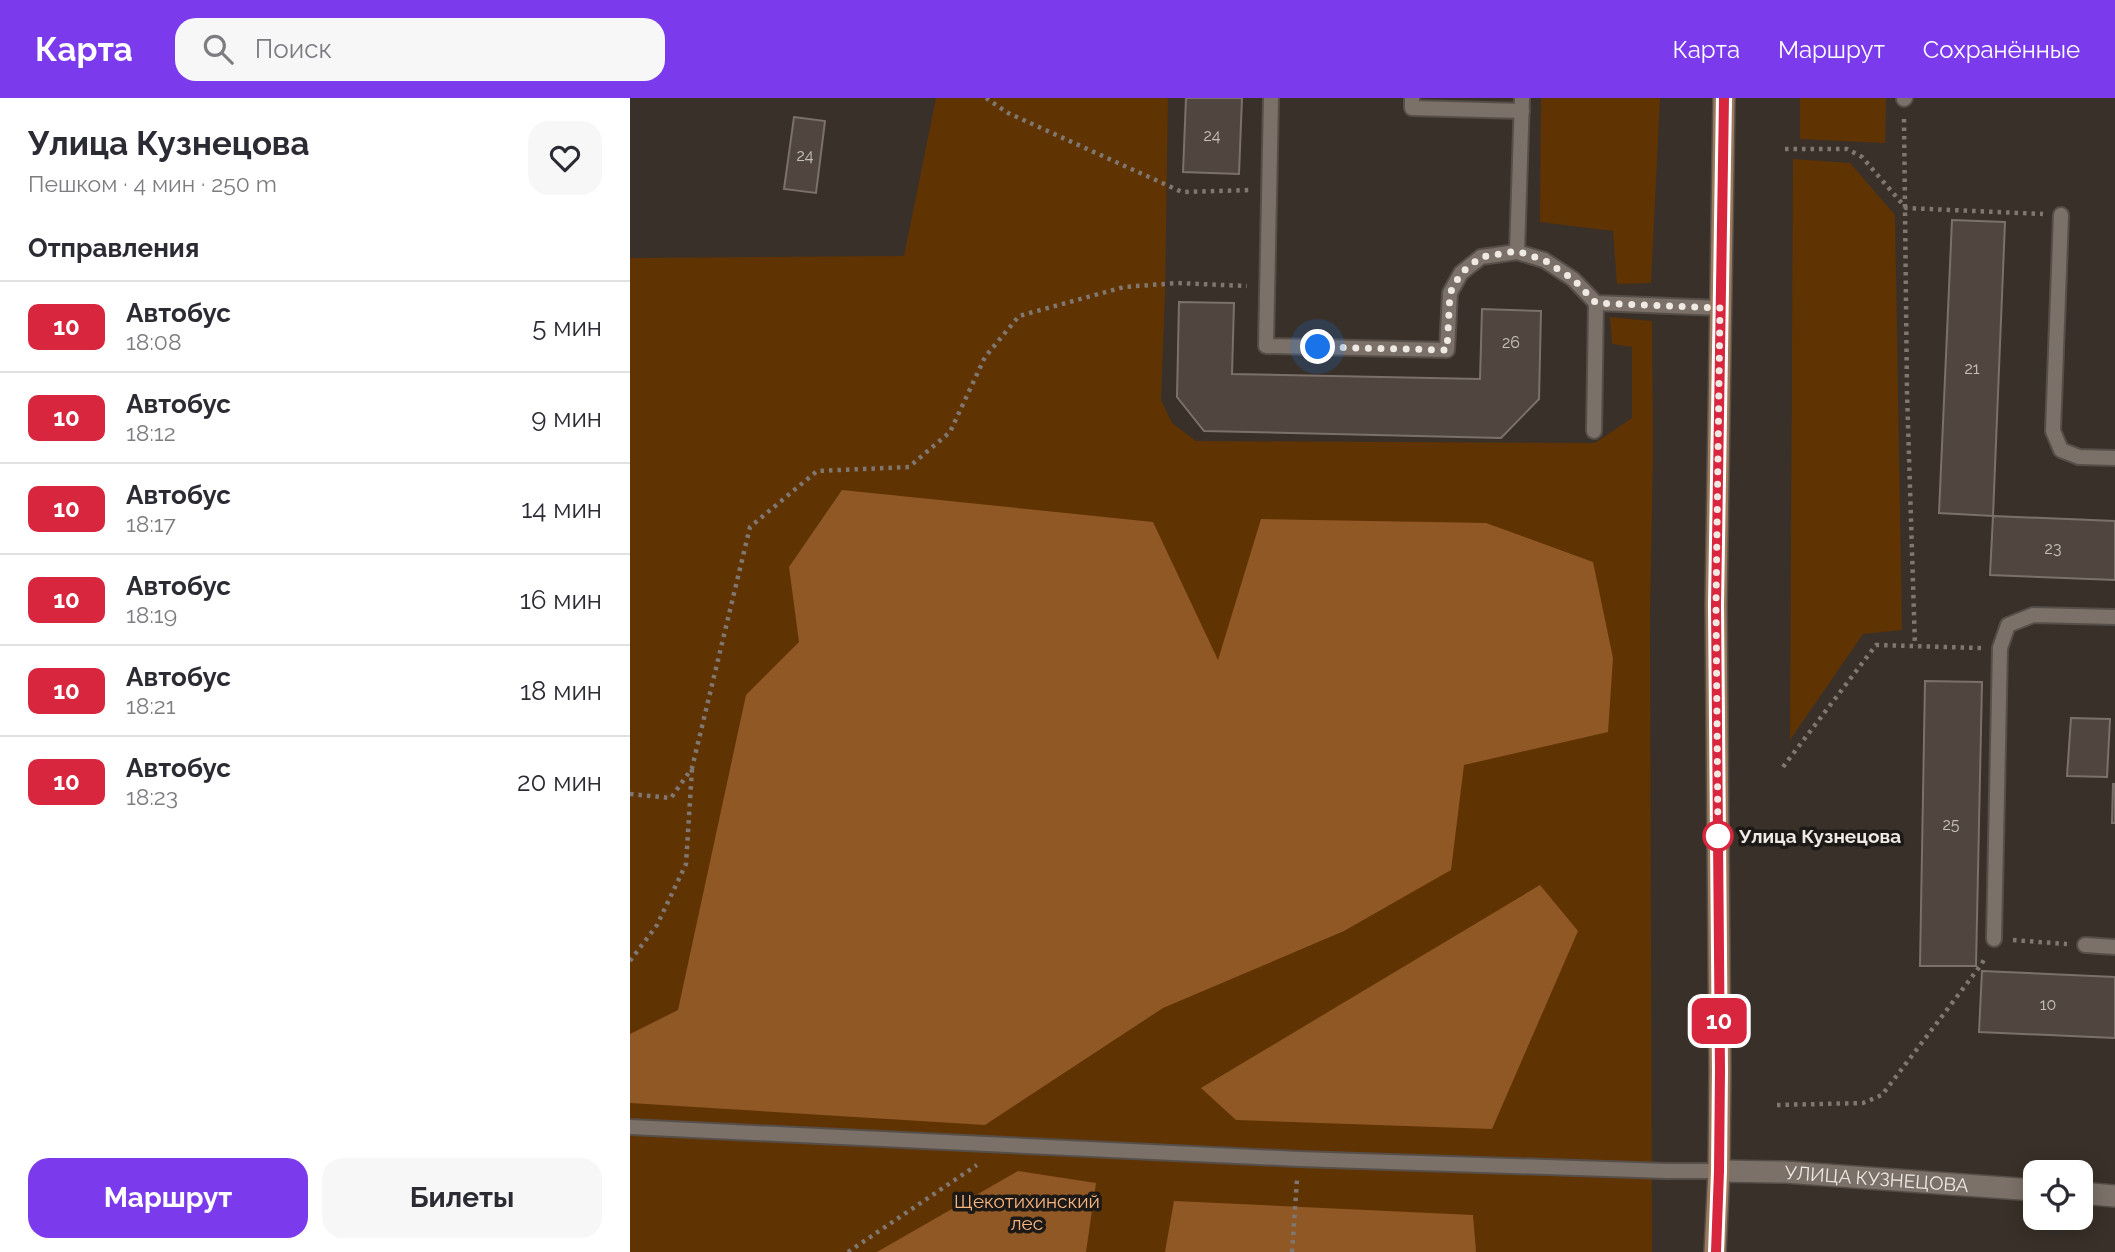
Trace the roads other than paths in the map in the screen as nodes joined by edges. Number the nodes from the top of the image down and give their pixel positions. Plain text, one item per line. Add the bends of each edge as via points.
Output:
1 (1271, 98) edge
2 (1412, 98) edge
3 (1724, 98) edge
4 (1522, 104) edge
5 (2061, 215) road end
6 (1517, 251) junction
7 (1596, 303) junction
8 (1720, 308) junction
9 (1594, 430) dead end
10 (2115, 458) edge
11 (2115, 617) edge
12 (1994, 939) road end
13 (2085, 945) road end
14 (2115, 947) edge
15 (630, 1127) edge
16 (1719, 1171) junction
17 (2023, 1189) edge
18 (2093, 1195) edge
19 (2115, 1196) edge
20 (1716, 1252) edge

1 - 6 lane via 1266,346 1447,350 1450,293 1461,273 1481,257
2 - 4 lane via 1412,108
3 - 8 main road
4 - 6 lane
5 - 10 lane via 2053,431 2061,450 2079,457
6 - 7 lane via 1554,266
7 - 8 lane
7 - 9 lane
8 - 16 main road via 1716,605
11 - 12 lane via 2033,615 2008,625 2000,648
13 - 14 lane
15 - 16 lane via 1298,1159
16 - 17 street, УЛИЦА КУЗНЕЦОВА
16 - 20 main road
18 - 19 street

